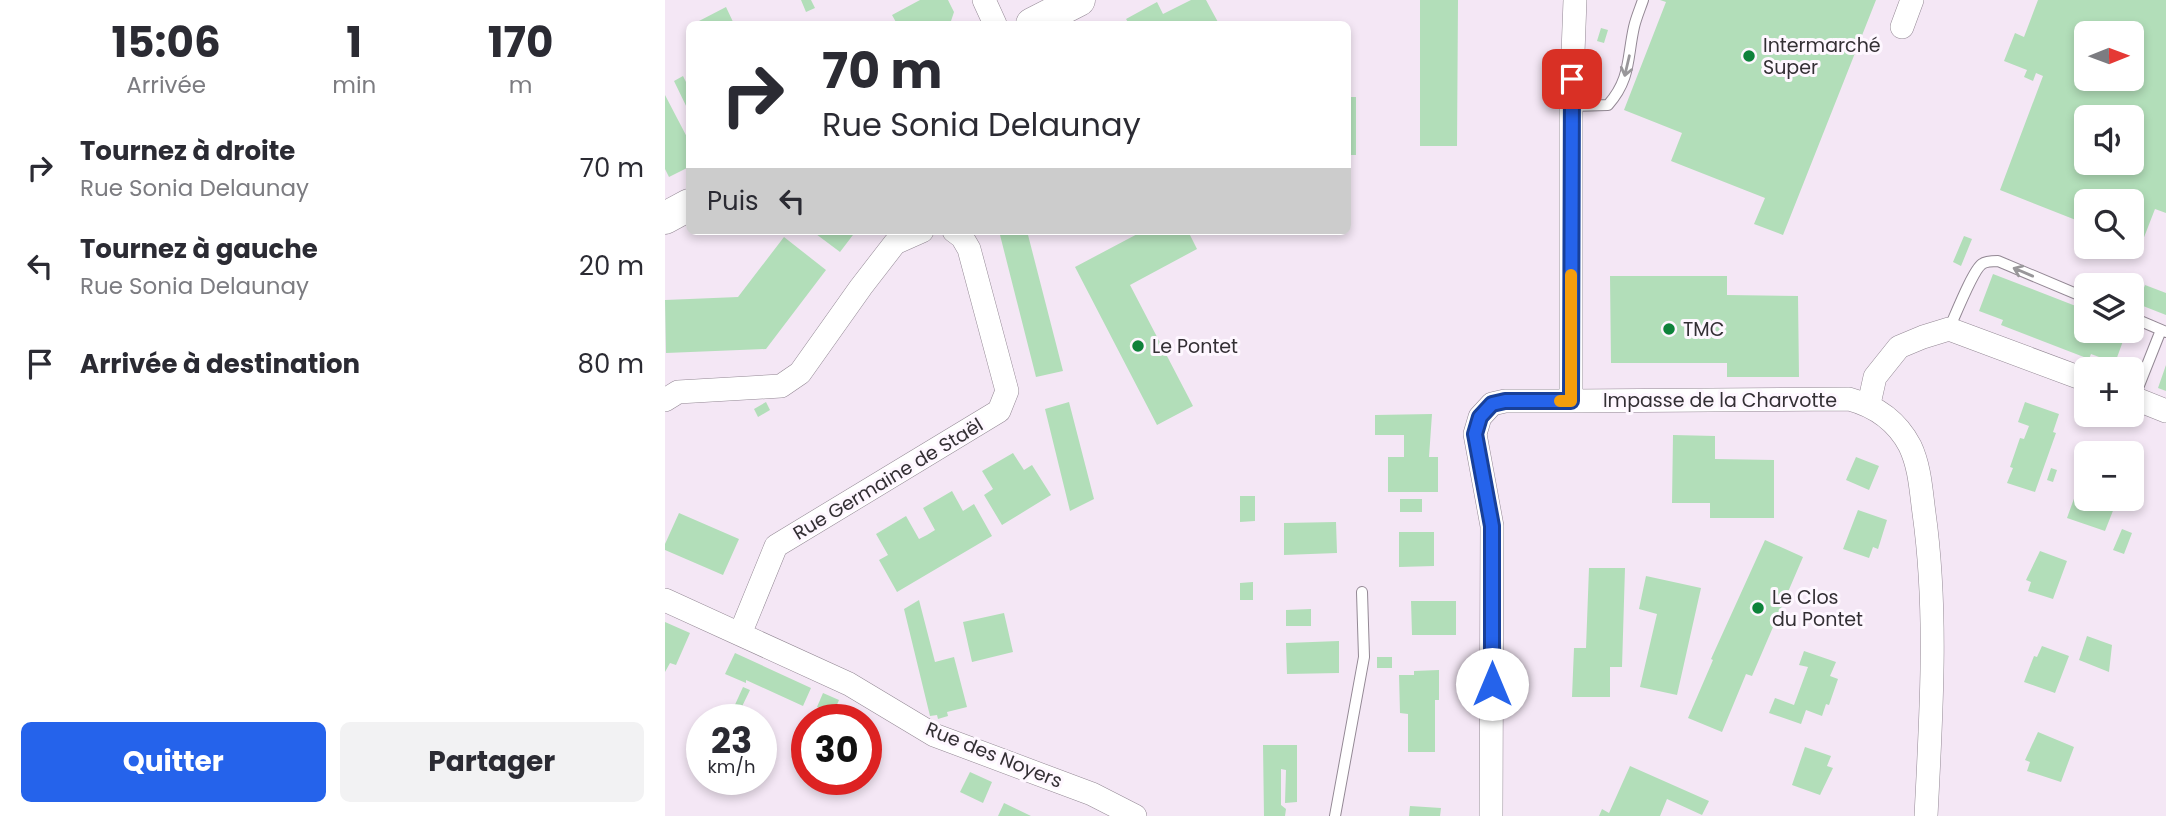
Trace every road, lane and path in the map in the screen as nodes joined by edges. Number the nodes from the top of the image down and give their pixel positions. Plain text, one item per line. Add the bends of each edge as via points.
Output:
1 (983, 0) edge
2 (1079, 0) edge
3 (1575, 0) edge
4 (1643, 0) edge
5 (1912, 0) edge
6 (994, 21) edge
7 (1038, 21) edge
8 (1902, 27) dead end
9 (1571, 106) junction
10 (686, 207) edge
11 (665, 218) edge
12 (913, 235) edge
13 (959, 235) edge
14 (2074, 293) edge
15 (2144, 323) edge
16 (1949, 329) junction
17 (2164, 331) edge
18 (2144, 374) edge
19 (2074, 376) edge
20 (665, 400) edge
21 (1571, 401) junction
22 (2144, 402) edge
23 (1869, 404) junction
24 (2166, 411) edge
25 (1362, 592) dead end
26 (665, 600) edge
27 (740, 634) junction
28 (1135, 816) edge
29 (1335, 816) edge
30 (1491, 816) edge
31 (1926, 816) edge

1 - 6 street
2 - 7 main road
3 - 9 street
4 -> 9 lane via 1620,91 1608,105
5 - 8 street
9 - 21 street
10 - 11 main road
12 - 20 street via 895,243 800,373 781,386 678,392
13 - 27 street, Rue Germaine de Staël via 969,249 1007,391 999,411 776,546
14 -> 16 lane via 1990,261 1981,264 1974,275
15 - 17 lane
16 - 19 street
16 - 23 street via 1899,347 1875,377
17 - 18 lane
21 - 23 street, Impasse de la Charvotte via 1849,398
21 - 30 street, Impasse de la Charvotte via 1492,404 1480,417 1475,434 1492,526
22 - 24 street
23 - 31 street via 1888,418 1917,463 1927,537 1933,683
25 - 29 lane via 1364,657
26 - 27 street, Rue des Noyers
27 - 28 street, Rue des Noyers via 849,684 934,735 1092,794

